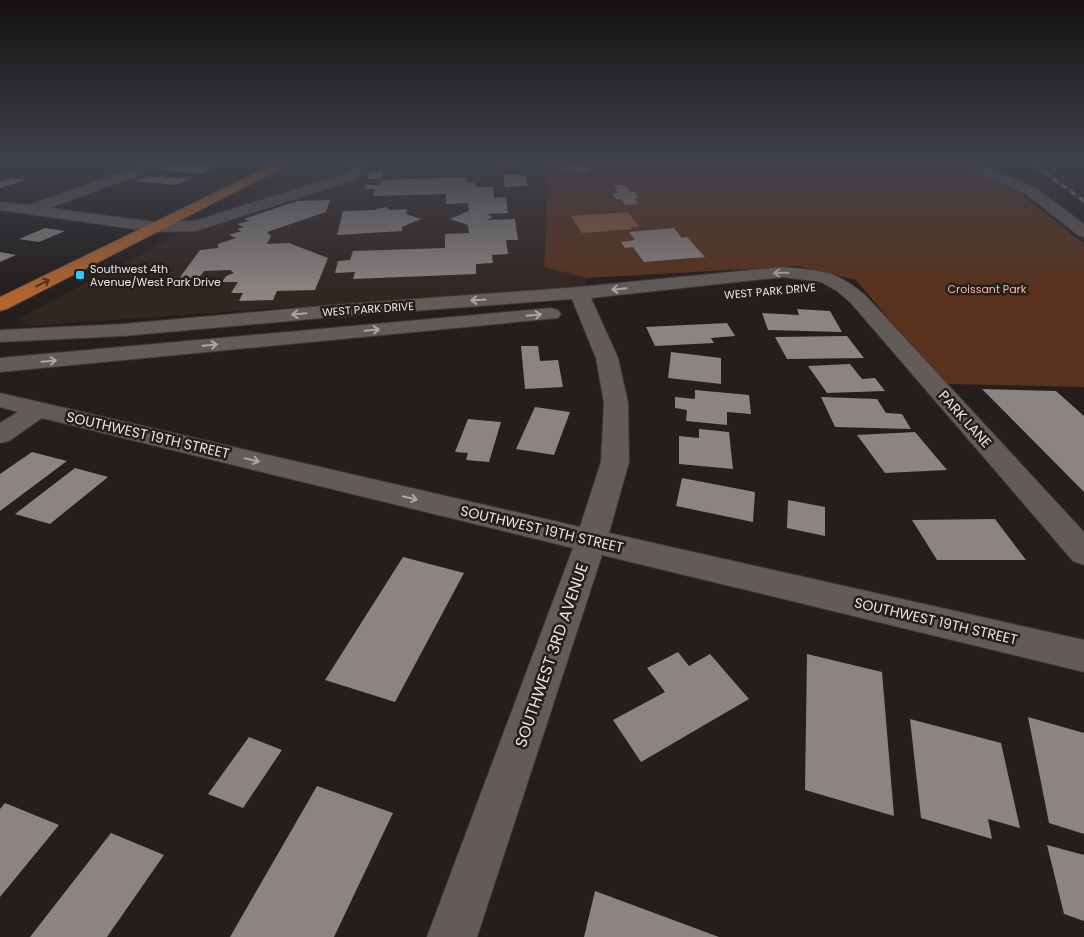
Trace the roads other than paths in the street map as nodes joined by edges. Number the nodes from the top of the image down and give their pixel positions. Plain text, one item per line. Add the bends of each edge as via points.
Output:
1 (0, 206) edge
2 (45, 206) edge
3 (171, 206) edge
4 (198, 206) edge
5 (259, 206) edge
6 (1051, 206) edge
7 (33, 210) junction
8 (2, 223) dead end
9 (132, 224) junction
10 (154, 227) junction
11 (1084, 232) edge
12 (0, 287) edge
13 (844, 287) joint
14 (583, 302) junction
15 (0, 305) edge
16 (0, 336) edge
17 (0, 365) edge
18 (0, 400) edge
19 (38, 410) junction
20 (0, 435) edge
21 (592, 541) junction
22 (1084, 553) edge
23 (1084, 656) edge
24 (452, 937) edge

1 - 7 street
2 - 7 street
3 - 9 main road
4 - 10 main road
5 - 10 street via 196,226
6 - 11 street
7 - 8 street
7 - 9 street
9 - 10 street
9 - 12 main road
15 -> 10 main road
13 - 14 street, WEST PARK DRIVE via 812,286
13 - 22 street, PARK LANE
14 -> 16 street, WEST PARK DRIVE via 333,311 123,330
17 -> 14 street, WEST PARK DRIVE
14 - 21 street, SOUTHWEST 3RD AVENUE via 607,358 616,402 614,462
18 - 19 street, SOUTHWEST 19TH STREET
19 - 20 street
19 -> 21 street, SOUTHWEST 19TH STREET
21 - 23 street, SOUTHWEST 19TH STREET
21 - 24 street, SOUTHWEST 3RD AVENUE

